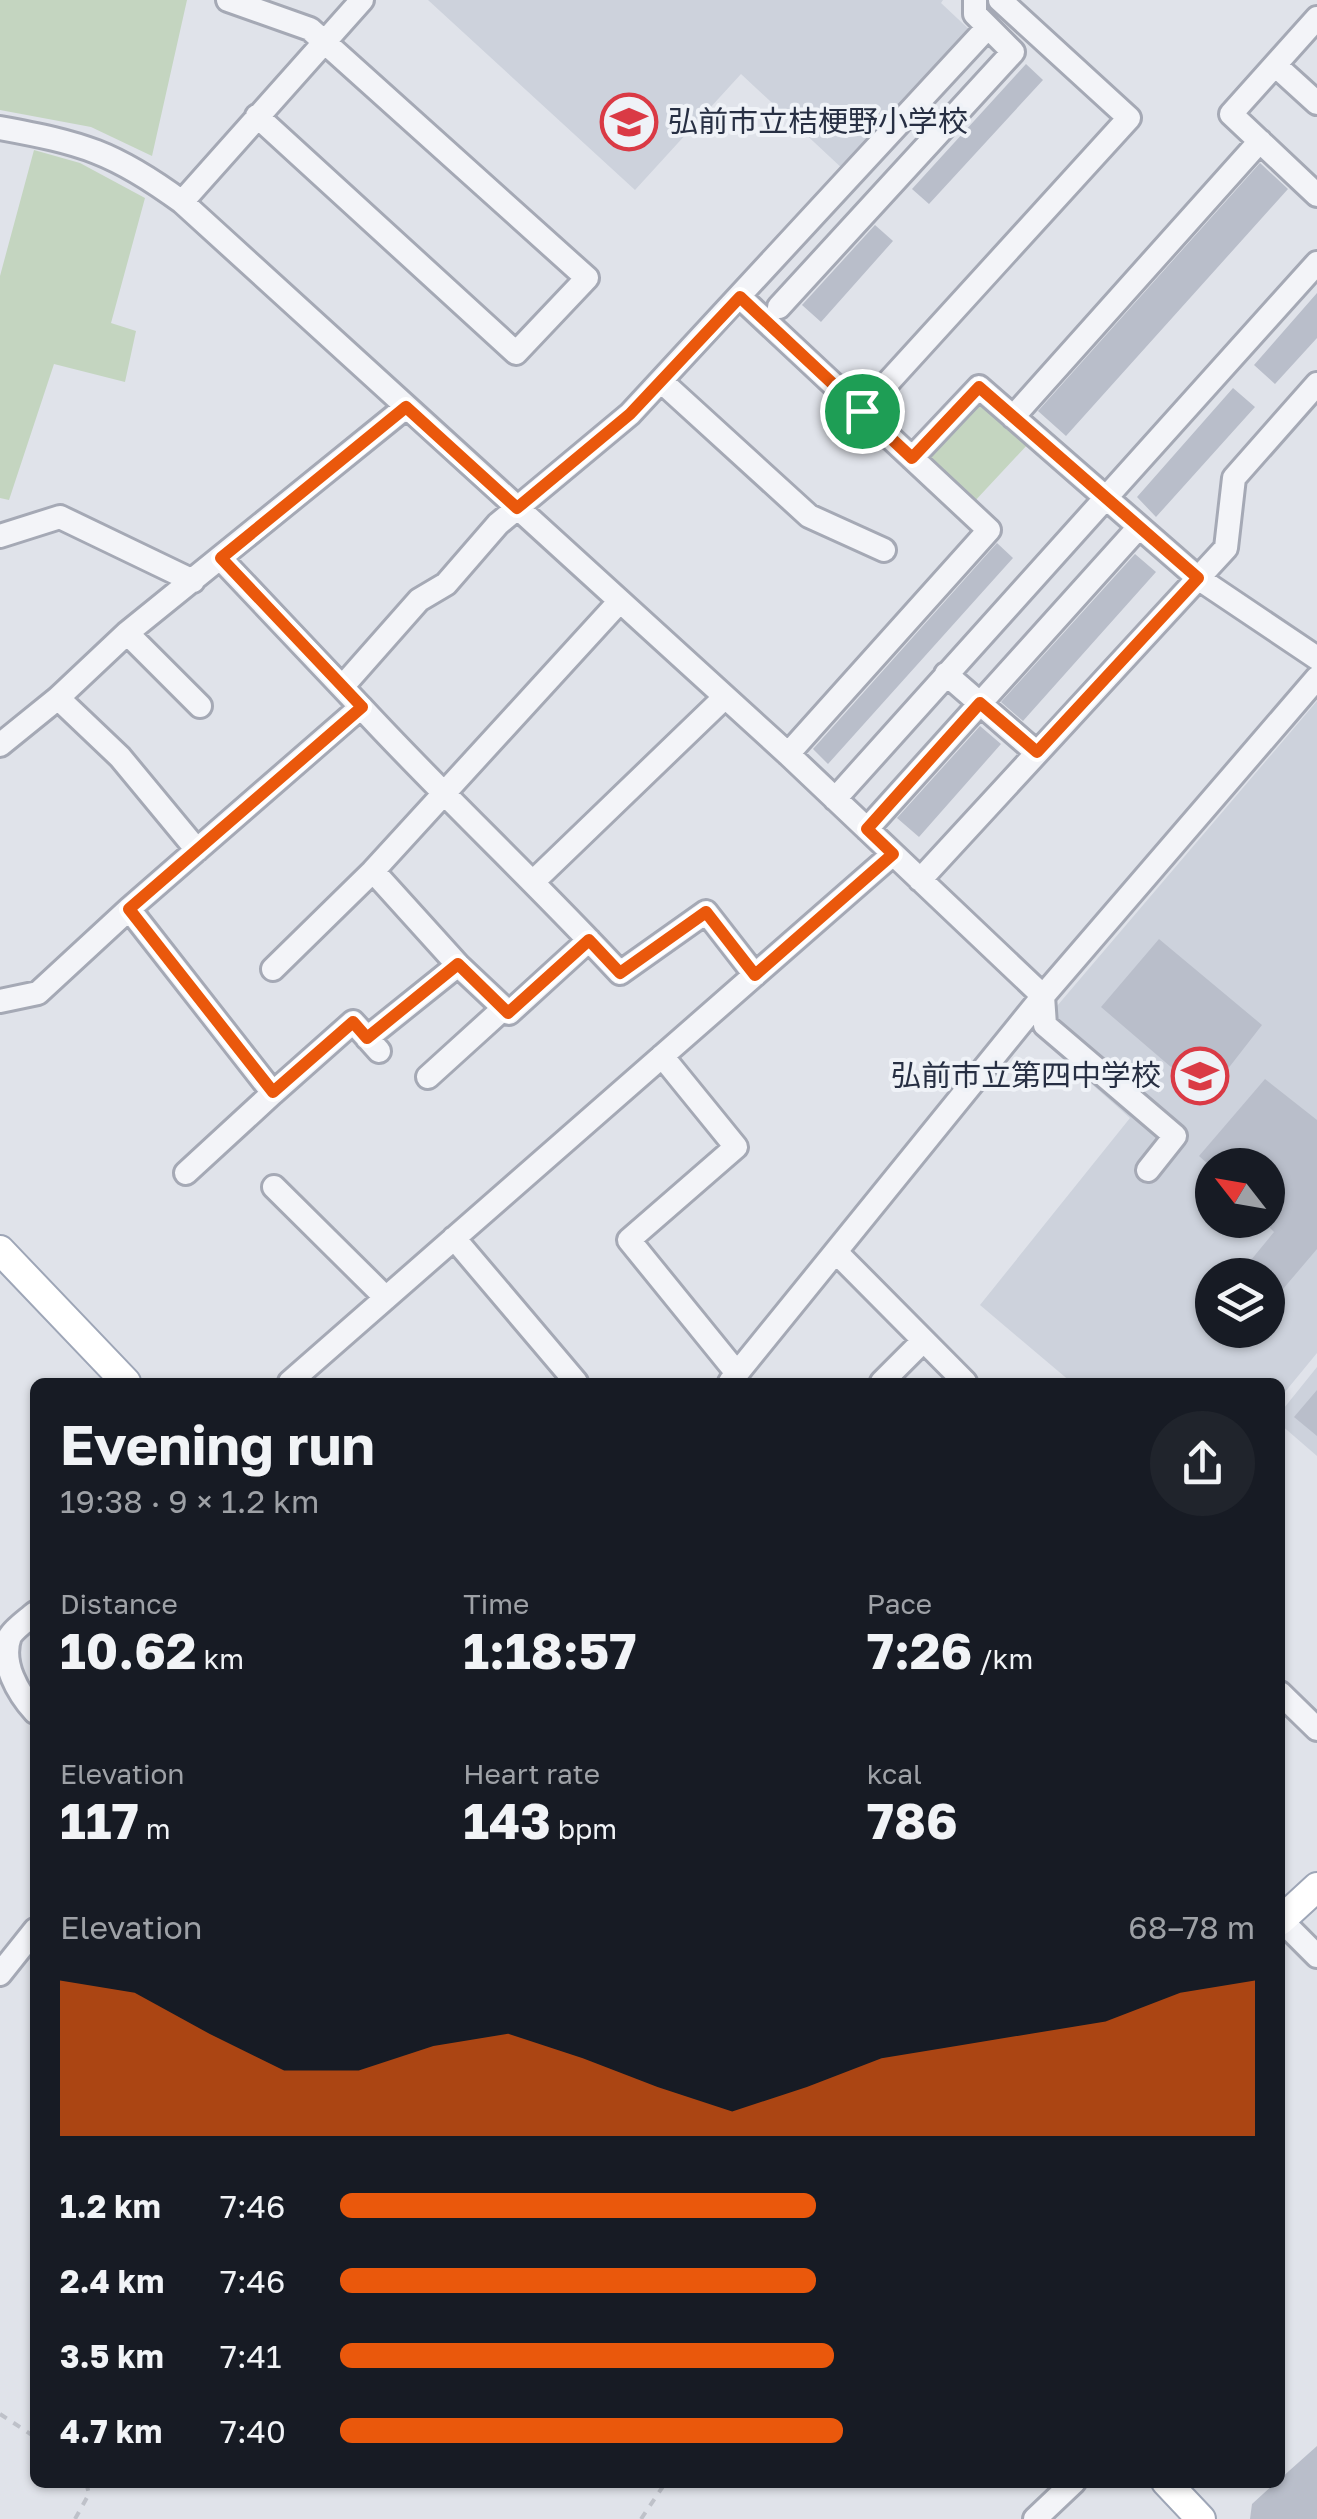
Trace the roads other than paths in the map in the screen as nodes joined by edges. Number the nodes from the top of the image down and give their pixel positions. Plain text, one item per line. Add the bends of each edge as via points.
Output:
1 (228, 0) edge
2 (362, 0) edge
3 (976, 0) edge
4 (1000, 0) edge
5 (1317, 18) edge
6 (988, 27) junction
7 (324, 42) junction
8 (1275, 65) junction
9 (1317, 104) edge
10 (257, 116) junction
11 (0, 128) edge
12 (1260, 142) junction
13 (1317, 195) edge
14 (182, 202) junction
15 (1317, 263) edge
16 (740, 297) junction
17 (779, 307) dead end
18 (661, 380) junction
19 (1317, 384) edge
20 (406, 407) junction
21 (862, 411) junction
22 (1013, 417) junction
23 (912, 458) junction
24 (1105, 497) junction
25 (517, 508) junction
26 (1139, 526) junction
27 (0, 536) edge
28 (884, 550) dead end
29 (221, 558) junction
30 (1198, 578) junction
31 (193, 581) junction
32 (620, 601) junction
33 (126, 633) junction
34 (1317, 658) edge
35 (946, 674) junction
36 (1317, 678) edge
37 (344, 686) junction
38 (724, 697) junction
39 (58, 698) junction
40 (980, 703) junction
41 (200, 706) dead end
42 (362, 707) junction
43 (0, 745) edge
44 (1037, 752) junction
45 (788, 754) junction
46 (443, 796) junction
47 (835, 799) junction
48 (867, 829) junction
49 (196, 850) junction
50 (893, 854) junction
51 (372, 871) junction
52 (920, 880) junction
53 (534, 881) junction
54 (129, 909) junction
55 (589, 940) junction
56 (458, 964) junction
57 (273, 969) dead end
58 (755, 975) junction
59 (1044, 996) junction
60 (0, 1001) edge
61 (504, 1008) junction
62 (662, 1056) junction
63 (428, 1077) dead end
64 (273, 1092) junction
65 (1148, 1170) dead end
66 (186, 1172) dead end
67 (274, 1188) dead end
68 (454, 1238) junction
69 (0, 1250) edge
70 (836, 1252) junction
71 (386, 1298) junction
72 (922, 1342) junction
73 (122, 1378) edge
74 (295, 1378) edge
75 (573, 1378) edge
76 (733, 1378) edge
77 (886, 1378) edge
78 (961, 1378) edge
79 (30, 1617) edge
80 (1285, 1702) edge
81 (30, 1705) edge
82 (1317, 1729) edge
83 (1317, 1887) edge
84 (1285, 1916) edge
85 (1285, 1924) edge
86 (30, 1936) edge
87 (1317, 1956) edge
88 (0, 1974) edge
89 (1068, 2488) edge
90 (1172, 2488) edge
91 (1035, 2519) edge
92 (1201, 2519) edge

1 - 7 street via 310,28
2 - 7 street
3 - 6 street via 975,14
4 - 21 street via 1129,118
5 - 8 street
6 - 16 street
6 - 17 street via 1013,52
7 - 10 street
7 - 10 street via 586,278 516,352
8 - 9 street
8 - 12 street via 1230,114
10 - 14 street
11 - 14 street via 89,147
12 - 13 street
12 - 22 street
14 - 20 street
15 - 24 street
16 - 18 street
16 - 21 street
18 - 25 street
18 - 28 street via 809,516
19 - 30 street via 1234,478 1226,548
20 - 25 street
20 - 29 street
21 - 23 street
22 - 23 street via 979,387
22 - 24 street
23 - 45 street via 989,530
24 - 26 street
24 - 35 street
25 - 32 street
25 - 37 street via 446,584 418,600
26 - 30 street
26 - 40 street
27 - 31 street via 60,517
29 - 31 street
29 - 37 street
30 - 34 street
30 - 44 street
31 - 33 street
32 - 38 street
32 - 46 street
33 - 39 street
33 - 41 street
35 - 40 street
35 - 47 street
36 - 59 street
37 - 42 street
38 - 45 street
38 - 53 street
39 - 43 street
39 - 49 street via 120,757
40 - 44 street
40 - 48 street
42 - 46 street
42 - 49 street
44 - 52 street
45 - 47 street
46 - 51 street
46 - 53 street
47 - 48 street
48 - 50 street
49 - 54 street
50 - 52 street
50 - 58 street
51 - 56 street
51 - 57 street
52 - 59 street
53 - 55 street
54 - 60 street via 38,993
54 - 64 street
55 - 58 street via 620,973 706,912
55 - 61 street via 508,1013
56 - 61 street
56 - 64 street via 373,1044 353,1022
58 - 62 street
59 - 65 street via 1045,1025 1175,1136
59 - 70 street
61 - 63 street
62 - 68 street
62 - 76 street via 736,1146 629,1240
64 - 66 street
67 - 71 street
68 - 71 street
68 - 75 street
69 - 73 main road
70 - 72 street
70 - 76 street
71 - 74 street
72 - 77 street
72 - 78 street
79 - 81 street via 10,1635 5,1654 11,1680
80 - 82 street
83 - 84 main road
85 - 87 street
86 - 88 street
89 - 91 street
90 - 92 main road

